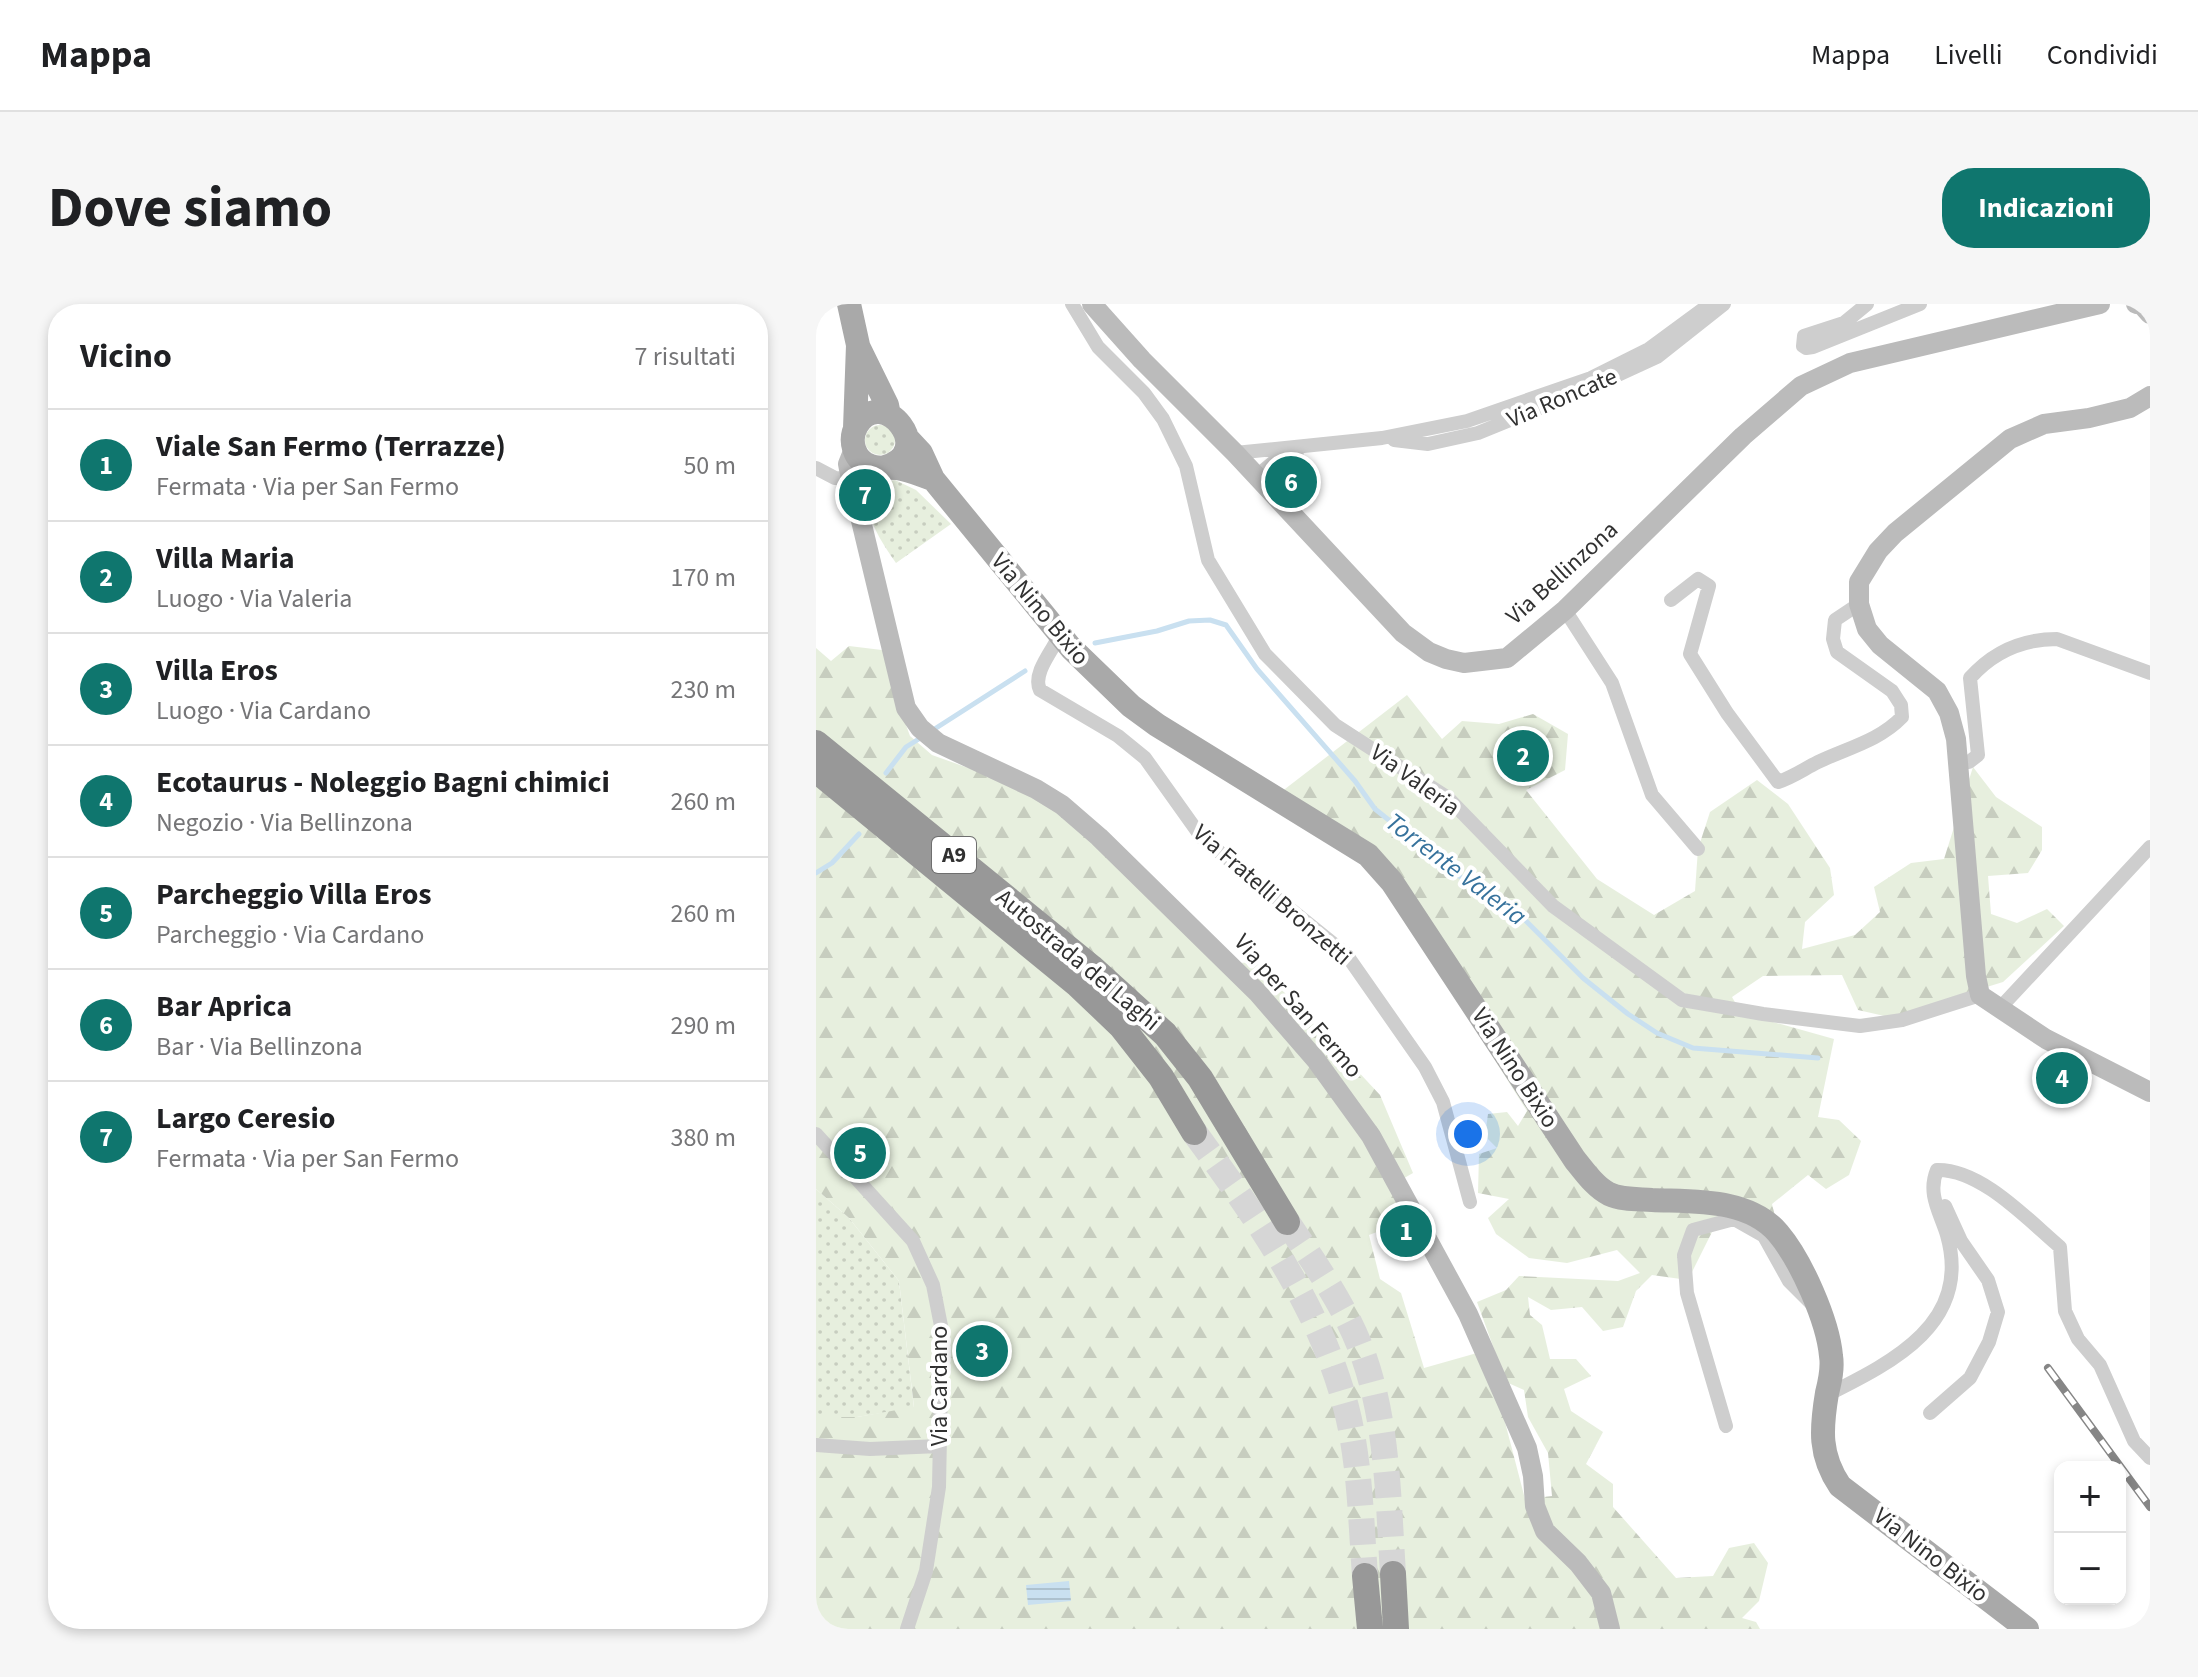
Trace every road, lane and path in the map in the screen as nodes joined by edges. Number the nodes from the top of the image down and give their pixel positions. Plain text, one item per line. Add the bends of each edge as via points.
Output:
1 (849, 304) edge
2 (1072, 304) edge
3 (1092, 304) edge
4 (1710, 304) edge
5 (1724, 304) edge
6 (1867, 304) edge
7 (1920, 304) edge
8 (2100, 304) edge
9 (2140, 304) edge
10 (2150, 314) edge
11 (858, 345) junction
12 (2150, 396) edge
13 (889, 415) junction
14 (854, 438) junction
15 (907, 438) junction
16 (1382, 438) junction
17 (1314, 445) junction
18 (1235, 453) junction
19 (885, 467) junction
20 (816, 468) edge
21 (1257, 476) junction
22 (851, 479) junction
23 (933, 479) junction
24 (858, 506) junction
25 (1671, 600) dead end
26 (1859, 604) junction
27 (1565, 610) junction
28 (1060, 635) junction
29 (2150, 673) edge
30 (816, 743) edge
31 (1958, 762) junction
32 (816, 770) edge
33 (2150, 847) edge
34 (1698, 849) dead end
35 (1084, 976) junction
36 (1980, 995) junction
37 (2000, 1008) junction
38 (2150, 1092) edge
39 (1194, 1132) tunnel mouth
40 (816, 1134) edge
41 (1933, 1180) junction
42 (1470, 1202) dead end
43 (1287, 1222) tunnel mouth
44 (1817, 1309) junction
45 (1827, 1395) junction
46 (1930, 1413) dead end
47 (1726, 1426) dead end
48 (816, 1445) edge
49 (939, 1446) junction
50 (2150, 1458) edge
51 (1393, 1574) tunnel mouth
52 (1365, 1576) tunnel mouth
53 (907, 1629) edge
54 (1370, 1629) edge
55 (1396, 1629) edge
56 (1610, 1629) edge
57 (2027, 1629) edge

1 - 11 main road
2 - 36 street, Via Valeria via 1098,347 1163,419 1186,466 1208,560 1265,654 1335,725 1448,798 1553,906 1682,1000 1860,1026 1902,1020
3 - 18 street, Via Bellinzona
4 - 16 street via 1649,349 1591,378 1467,421
5 - 16 street, Via Roncate via 1657,357 1478,433 1428,444
6 - 7 street via 1844,323 1804,336 1803,346 1813,347
8 - 27 street, Via Bellinzona via 1850,363 1801,386
9 - 10 street
11 - 13 main road
11 - 14 main road
12 - 26 street via 2130,408 2044,424 2010,439 1878,551 1859,582
13 - 14 main road via 860,421
13 - 15 main road
14 - 19 main road via 863,463
14 - 22 street, Via per San Fermo via 848,464
15 - 19 main road via 902,456
15 - 23 main road, Via Nino Bixio
16 - 17 street
17 - 18 street
17 - 21 street via 1275,461
18 - 21 street, Via Bellinzona
19 - 23 main road
19 - 24 street
20 - 22 street
21 - 27 street, Via Bellinzona via 1403,633 1429,652 1464,663 1507,658
22 - 24 street, Via per San Fermo
23 - 28 main road, Via Nino Bixio
24 - 56 street, Via per San Fermo via 906,708 920,728 938,743 1036,789 1099,837 1257,992 1316,1060 1371,1136 1468,1314 1513,1414 1527,1448 1535,1506 1545,1531 1601,1593
25 - 26 street via 1698,579 1709,586 1690,654 1778,782 1889,731 1902,717 1892,691 1837,652 1835,620
26 - 31 street via 1867,629 1880,645 1937,691 1949,713
27 - 34 street via 1612,683 1652,795
28 - 42 street, Via Fratelli Bronzetti via 1038,675 1040,690 1145,758 1202,838 1346,954 1425,1067 1443,1102
28 - 44 main road, Via Nino Bixio via 1090,669 1157,725 1368,855 1392,882 1597,1186 1628,1199 1729,1205 1760,1217 1790,1252
29 - 31 street via 2057,639 2019,644 1987,660 1970,678 1978,755
30 - 35 highway, Autostrada dei Laghi / A9
31 - 36 street
32 - 35 highway, Autostrada dei Laghi / A9
33 - 37 street
35 - 39 highway, Autostrada dei Laghi / A9 via 1161,1077
35 - 43 highway, Autostrada dei Laghi / A9 via 1165,1034 1200,1078
36 - 37 street
37 - 38 street via 2046,1039
40 - 49 street, Via Cardano via 913,1241 933,1285 942,1331
41 - 45 street via 1951,1263 1944,1308 1913,1343
41 - 46 street via 1961,1241 1988,1280 1998,1312 1970,1378
41 - 50 street via 1937,1170 1971,1176 2060,1247 2065,1311 2078,1339 2100,1365 2134,1441
44 - 45 main road, Via Nino Bixio via 1832,1358
44 - 47 street via 1789,1281 1764,1236 1734,1219 1693,1230 1684,1255 1687,1293
45 - 57 main road, Via Nino Bixio via 1824,1450 1840,1486
48 - 49 street
49 - 53 street, Via Cardano via 939,1487 926,1571
51 - 55 highway
52 - 54 highway

